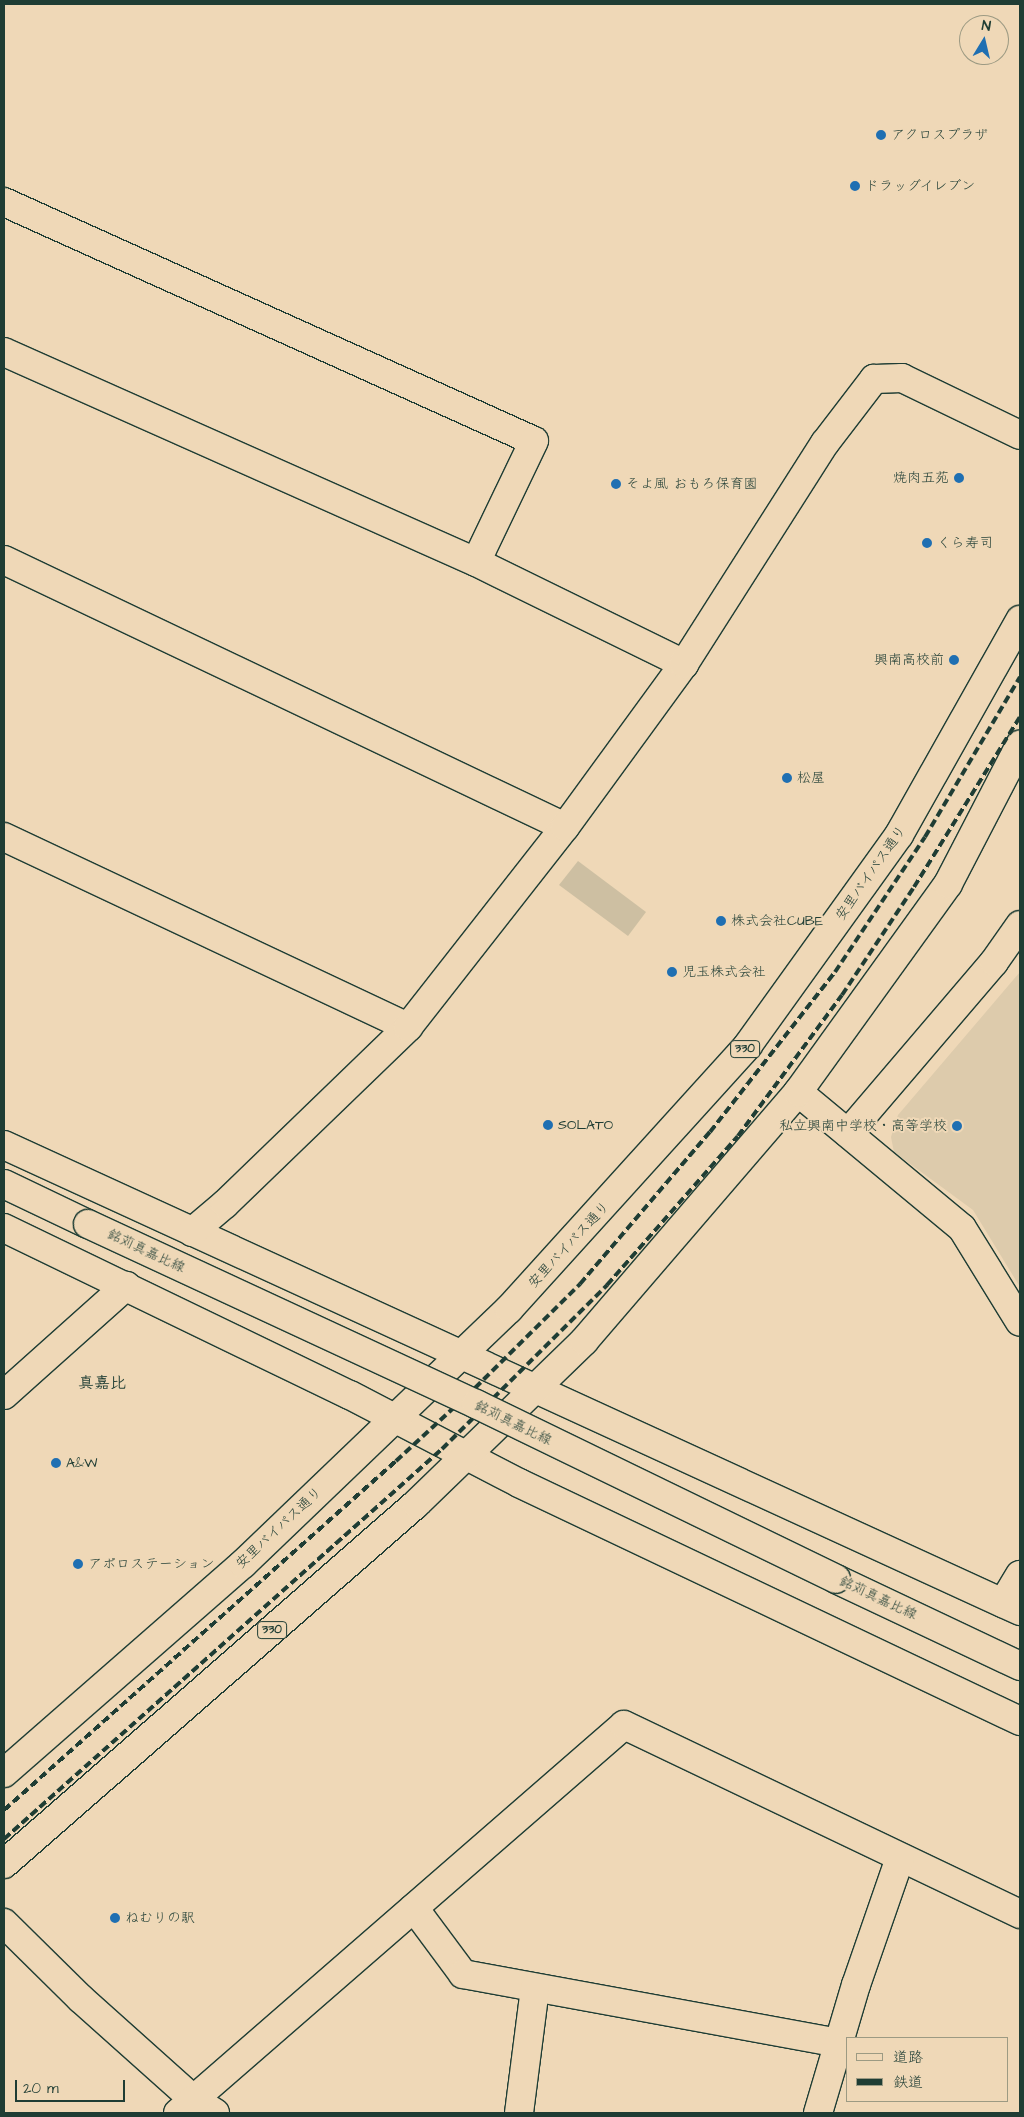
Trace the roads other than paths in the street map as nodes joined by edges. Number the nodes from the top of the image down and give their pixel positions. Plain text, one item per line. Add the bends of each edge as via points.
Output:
1 (4, 202) edge
2 (4, 352) edge
3 (1020, 434) edge
4 (4, 560) edge
5 (476, 562) junction
6 (1020, 620) edge
7 (684, 664) junction
8 (1020, 745) edge
9 (565, 827) junction
10 (4, 837) edge
11 (1020, 925) edge
12 (408, 1027) junction
13 (798, 1092) junction
14 (848, 1133) junction
15 (4, 1145) edge
16 (4, 1184) edge
17 (4, 1228) edge
18 (192, 1232) junction
19 (126, 1286) junction
20 (1020, 1322) edge
21 (462, 1355) junction
22 (535, 1389) junction
23 (4, 1395) edge
24 (395, 1419) junction
25 (467, 1456) junction
26 (1020, 1575) edge
27 (1012, 1607) edge
28 (1020, 1666) edge
29 (1020, 1721) edge
30 (4, 1773) edge
31 (900, 1858) junction
32 (4, 1864) edge
33 (414, 1908) junction
34 (1020, 1914) edge
35 (4, 1923) edge
36 (536, 1988) junction
37 (839, 2043) junction
38 (195, 2108) edge
39 (519, 2113) edge
40 (818, 2113) edge

1 - 5 main road via 534,441
2 - 5 main road
3 - 7 main road via 902,378 874,378 825,443
4 - 9 main road
5 - 7 main road
6 - 21 main road, 安里バイパス通り / 330 via 899,835 748,1046 595,1217
7 - 9 main road
8 - 13 main road, 330 via 948,884
9 - 12 main road
10 - 12 main road
11 - 14 main road via 994,962
12 - 18 main road
13 - 14 main road
13 - 22 main road, 330 via 595,1328
14 - 20 main road via 962,1228
15 - 18 main road
16 - 28 main road, 銘苅真嘉比線, bridge via 476,1404
17 - 19 main road
18 - 21 main road
19 - 23 main road
19 - 24 main road
21 - 22 main road
21 - 24 main road, 安里バイパス通り / 330
22 - 25 main road, 330
22 - 27 main road
24 - 25 main road
24 - 30 main road, 安里バイパス通り / 330 via 243,1564
25 - 29 main road
25 - 32 main road, 330
26 - 27 main road
31 - 33 main road via 624,1725
31 - 34 main road
31 - 37 main road
33 - 36 main road via 462,1974
33 - 38 main road
35 - 38 main road via 24,1946
36 - 37 main road
36 - 39 main road
37 - 40 main road

